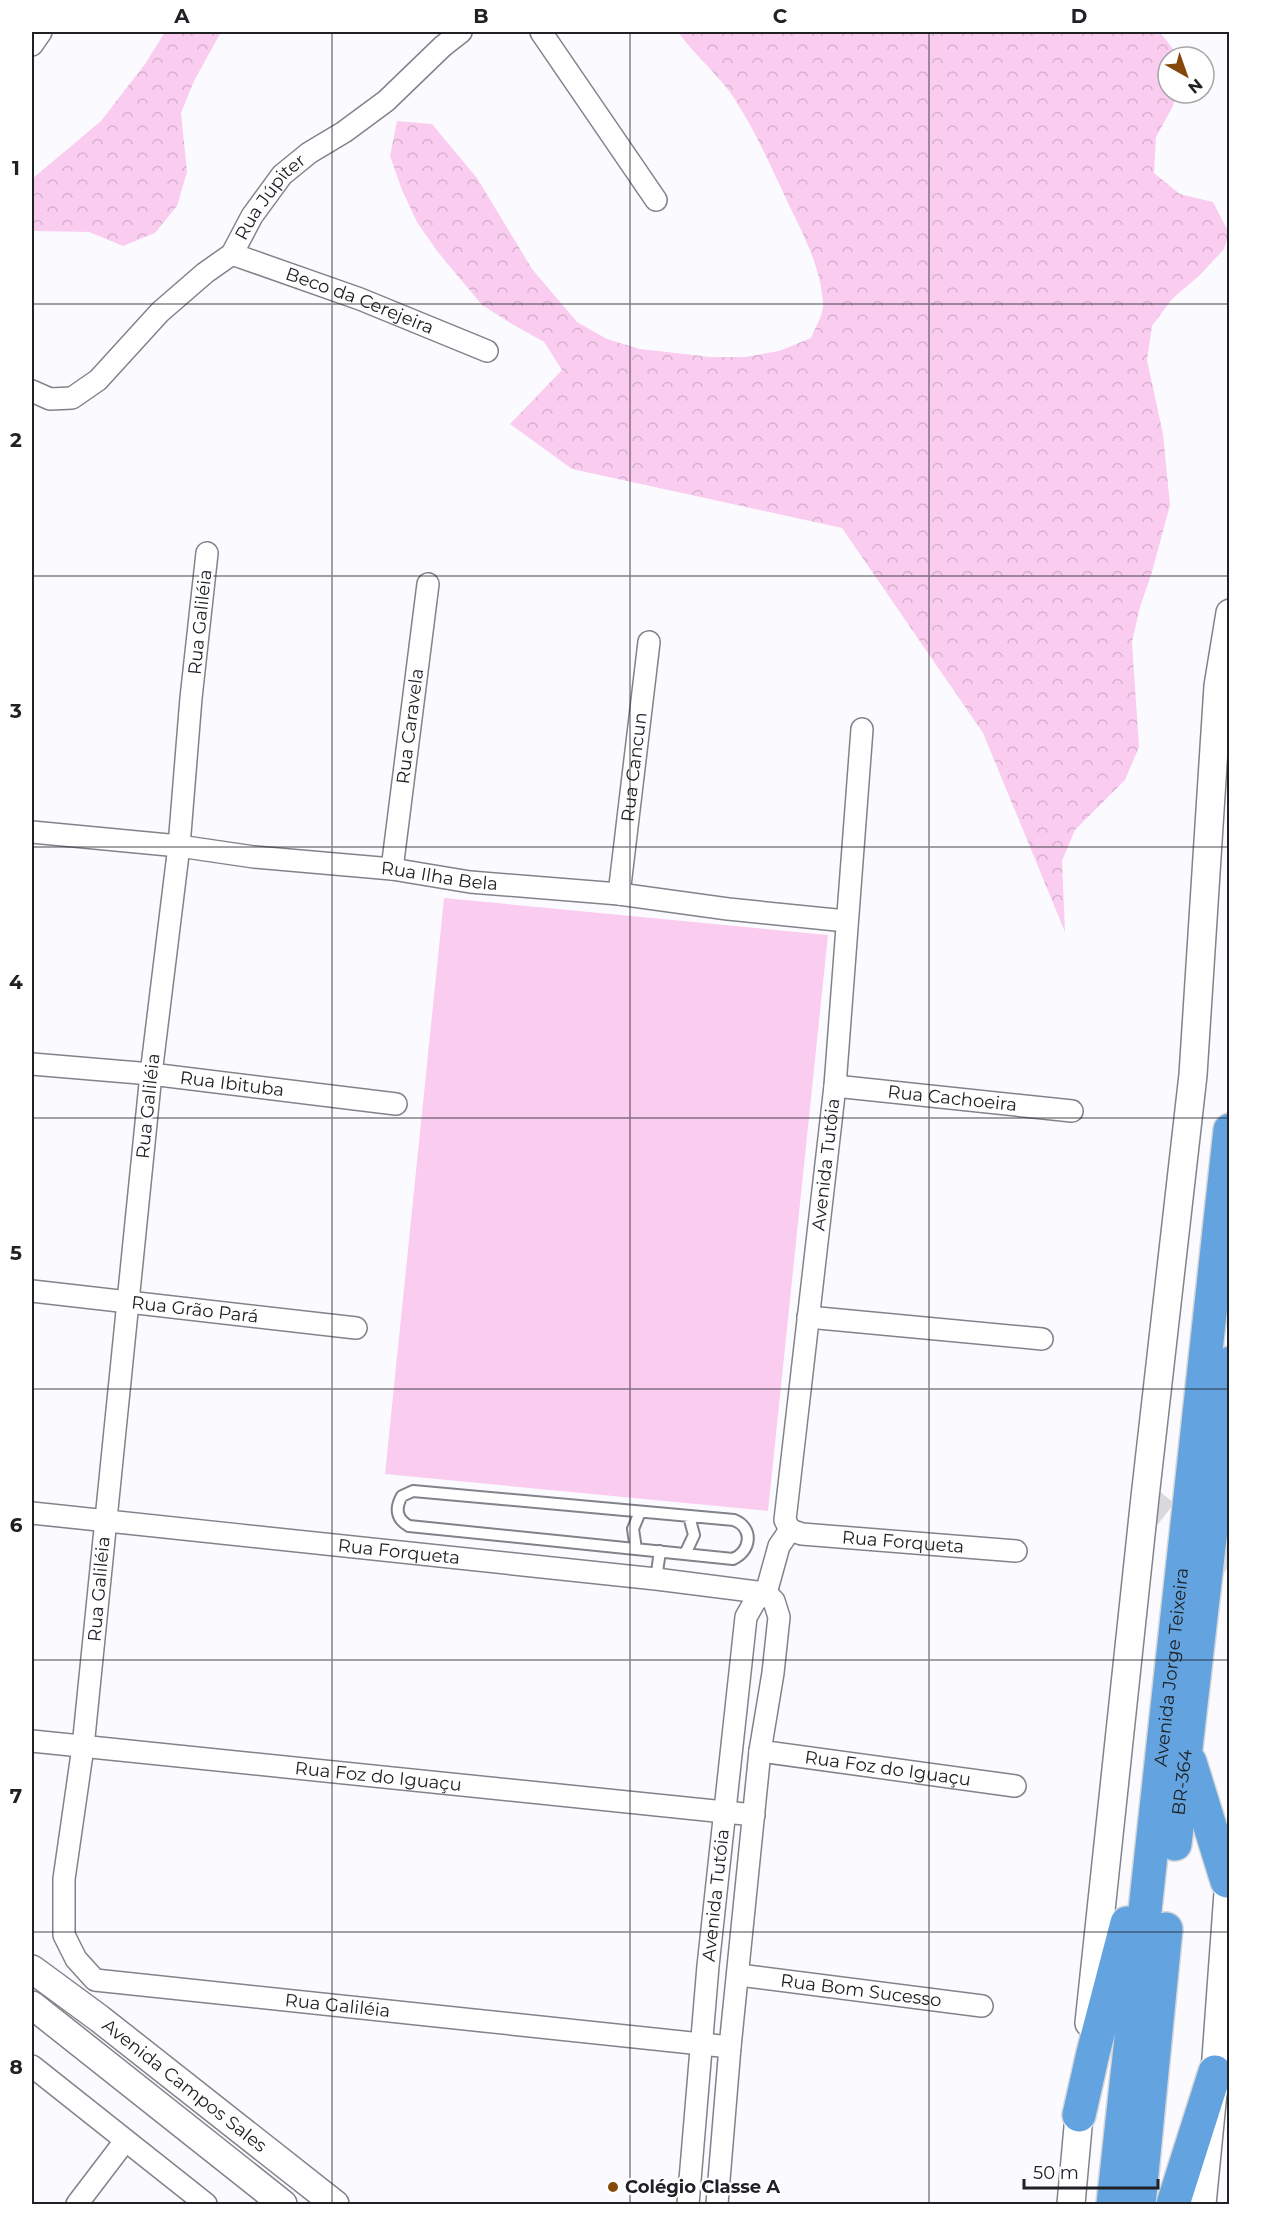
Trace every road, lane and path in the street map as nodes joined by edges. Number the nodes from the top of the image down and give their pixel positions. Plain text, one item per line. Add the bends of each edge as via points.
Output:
1 (41, 32) edge
2 (461, 32) edge
3 (541, 32) edge
4 (32, 45) edge
5 (656, 200) dead end
6 (232, 254) junction
7 (487, 351) dead end
8 (32, 391) edge
9 (207, 553) dead end
10 (428, 584) dead end
11 (1230, 613) edge
12 (650, 642) dead end
13 (862, 729) dead end
14 (32, 832) edge
15 (179, 846) junction
16 (392, 869) junction
17 (619, 894) junction
18 (846, 921) junction
19 (32, 1064) edge
20 (151, 1074) junction
21 (835, 1086) junction
22 (396, 1104) dead end
23 (1072, 1111) dead end
24 (1230, 1130) edge
25 (32, 1291) edge
26 (128, 1303) junction
27 (808, 1317) junction
28 (356, 1328) dead end
29 (1042, 1339) dead end
30 (1230, 1363) edge
31 (640, 1512) junction
32 (32, 1513) edge
33 (689, 1516) junction
34 (105, 1521) junction
35 (790, 1530) junction
36 (636, 1549) junction
37 (660, 1551) junction
38 (1016, 1551) dead end
39 (685, 1554) junction
40 (656, 1579) junction
41 (766, 1593) junction
42 (32, 1741) edge
43 (83, 1747) junction
44 (1187, 1750) junction
45 (760, 1751) junction
46 (1015, 1786) dead end
47 (1156, 1811) junction
48 (725, 1813) junction
49 (754, 1815) junction
50 (1228, 1873) edge
51 (34, 1975) edge
52 (739, 1975) junction
53 (32, 2005) edge
54 (982, 2006) dead end
55 (702, 2044) junction
56 (730, 2047) junction
57 (1220, 2059) edge
58 (32, 2066) edge
59 (1079, 2115) junction
60 (125, 2141) junction
61 (76, 2205) edge
62 (206, 2205) edge
63 (283, 2205) edge
64 (335, 2205) edge
65 (688, 2205) edge
66 (717, 2205) edge
67 (1071, 2205) edge
68 (1113, 2205) edge
69 (1138, 2205) edge
70 (1173, 2205) edge
71 (1202, 2205) edge

1 - 4 street
2 - 6 street, Rua Júpiter via 386,101 282,175 252,216
3 - 5 street
6 - 7 street, Beco da Cerejeira via 360,299
6 - 8 street, Rua Júpiter via 175,298 84,391 63,399 50,399
9 - 15 street, Rua Galiléia
10 - 16 street, Rua Caravela
11 - 59 street via 1218,686 1193,1075
12 - 17 street, Rua Cancun
13 - 18 street, Avenida Tutóia
14 - 15 street, Rua Ilha Bela
15 - 16 street, Rua Ilha Bela
15 - 20 street, Rua Galiléia
16 - 17 street, Rua Ilha Bela via 470,882
17 - 18 street, Rua Ilha Bela
18 - 21 street, Avenida Tutóia
19 - 20 street, Rua Ibituba
20 - 22 street, Rua Ibituba
20 - 26 street, Rua Galiléia
21 - 23 street, Rua Cachoeira
21 - 27 street, Avenida Tutóia
24 - 47 highway, Avenida Jorge Teixeira / BR-364
25 - 26 street, Rua Grão Pará
26 - 28 street, Rua Grão Pará
26 - 34 street, Rua Galiléia
27 - 29 street
27 - 35 street, Avenida Tutóia via 785,1520
30 - 44 highway, BR-364 / BR-364
31 - 33 lane
31 - 36 lane via 633,1529
31 - 36 lane via 413,1491 402,1497 397,1509 400,1519 409,1526
32 - 34 street, Rua Forqueta
33 - 39 lane via 694,1535
33 - 39 lane via 739,1522 748,1541 743,1552 733,1559
34 - 40 street, Rua Forqueta
34 - 43 street, Rua Galiléia
35 - 38 street, Rua Forqueta
35 - 41 street, Avenida Tutóia via 779,1546
36 - 37 lane
37 - 39 lane
37 - 40 lane
40 - 41 street, Rua Forqueta
41 - 45 street, Avenida Tutóia via 774,1600 779,1617
41 - 48 street, Avenida Tutóia via 755,1601 746,1617
42 - 43 street, Rua Foz do Iguaçu
43 - 48 street, Rua Foz do Iguaçu
43 - 55 street, Rua Galiléia via 64,1880 63,1916 70,1950 95,1980
44 - 50 highway
44 - 69 highway, BR-364 / BR-364
45 - 46 street, Rua Foz do Iguaçu
45 - 49 street, Avenida Tutóia
47 - 59 highway
47 - 68 highway, Avenida Jorge Teixeira / BR-364
48 - 49 street, Rua Foz do Iguaçu
48 - 55 street, Avenida Tutóia
49 - 52 street, Avenida Tutóia
50 - 57 street
51 - 64 street, Avenida Campos Sales via 100,2019
52 - 54 street, Rua Bom Sucesso
52 - 56 street, Avenida Tutóia
53 - 63 street, Avenida Campos Sales
55 - 56 street, Rua Galiléia
55 - 65 street, Avenida Tutóia
56 - 66 street, Avenida Tutóia
57 - 70 highway
57 - 71 street
58 - 60 street
59 - 67 street
60 - 61 street
60 - 62 street

